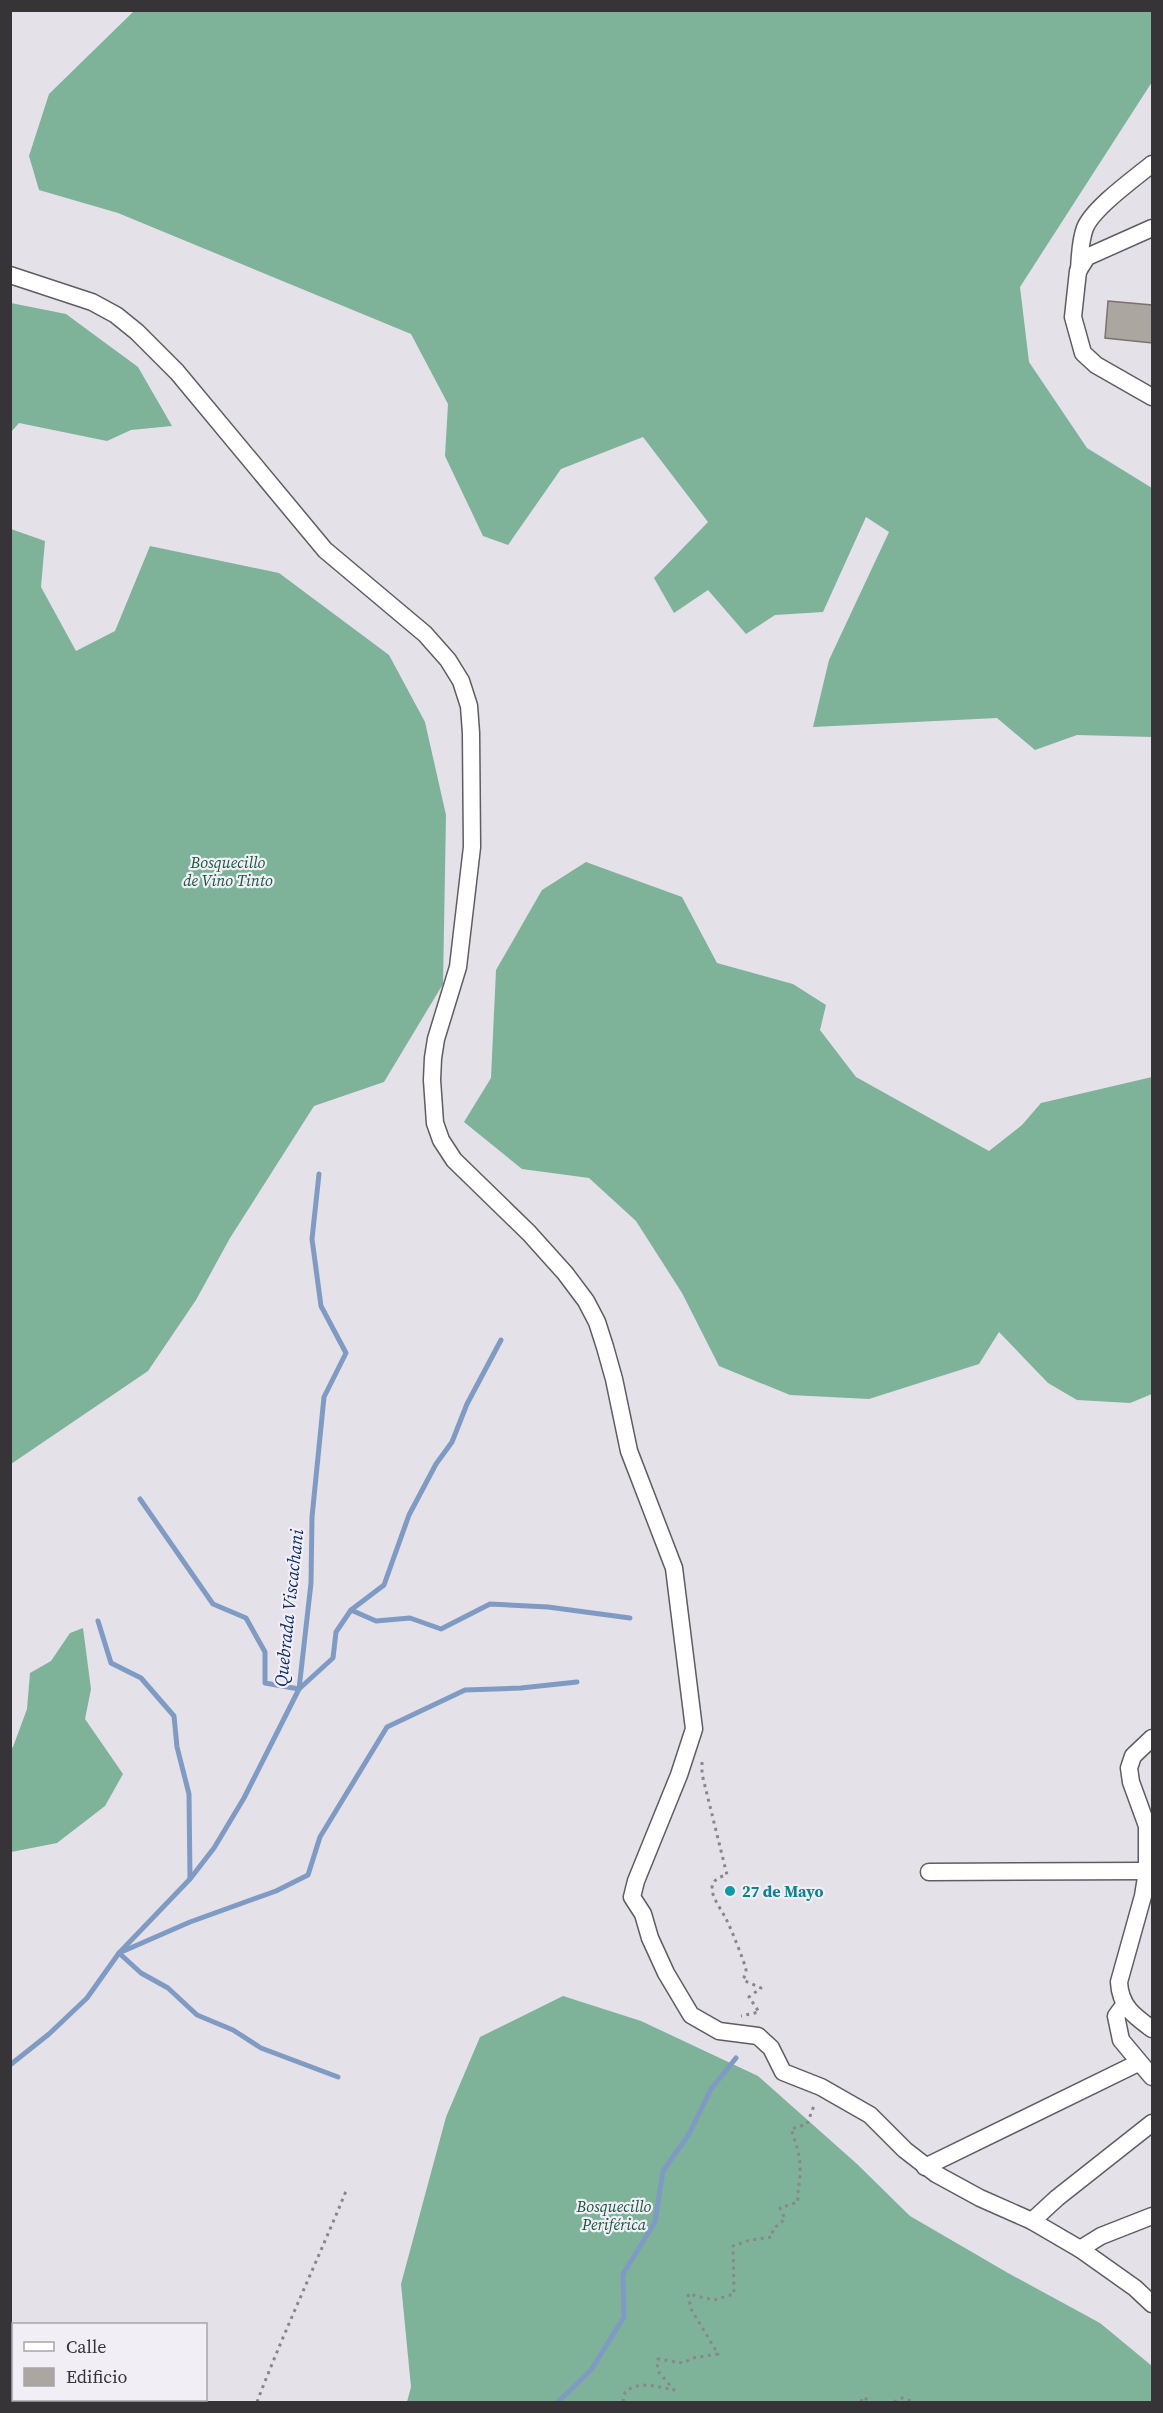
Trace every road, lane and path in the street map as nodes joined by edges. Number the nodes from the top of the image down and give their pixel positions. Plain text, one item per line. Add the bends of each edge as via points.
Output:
1 (1152, 164) edge
2 (1152, 228) edge
3 (1078, 271) junction
4 (10, 275) edge
5 (1152, 397) edge
6 (1152, 1738) edge
7 (702, 1755) dead end
8 (1147, 1871) junction
9 (929, 1872) dead end
10 (1124, 2005) junction
11 (733, 2019) dead end
12 (1152, 2029) edge
13 (1138, 2062) junction
14 (1152, 2077) edge
15 (821, 2087) junction
16 (1152, 2123) edge
17 (925, 2167) junction
18 (345, 2191) dead end
19 (1152, 2216) edge
20 (1032, 2221) junction
21 (1080, 2249) junction
22 (1152, 2304) edge
23 (257, 2403) edge
24 (623, 2403) edge
25 (861, 2403) edge
26 (871, 2403) edge
27 (894, 2403) edge
28 (914, 2403) edge

1 - 3 street via 1085,226
2 - 3 street via 1087,257
3 - 5 street via 1073,317 1083,353 1096,365
4 - 15 street via 92,302 137,332 177,372 325,550 425,634 461,681 469,706 471,733 472,847 458,967 433,1058 435,1123 454,1160 529,1233 586,1301 608,1358 629,1451 674,1568 694,1729 632,1897 643,1914 666,1973 691,2015 720,2031 758,2036 771,2048 783,2072
6 - 8 street via 1133,1756 1129,1768 1147,1826
7 - 11 path via 702,1774 727,1875 715,1883 712,1893 746,1969 744,1980 761,1988 749,1997 759,2012
8 - 9 street
8 - 10 street via 1132,1939 1120,1972 1119,1995
10 - 12 street
10 - 13 street via 1116,2016 1117,2030
13 - 14 street
13 - 17 street
15 - 17 street via 870,2115
15 - 24 path via 807,2124 791,2129 798,2151 798,2202 780,2208 785,2219 773,2229 772,2237 733,2246 734,2294 714,2300 688,2294 691,2309 718,2354 682,2364 658,2359 657,2370 674,2390 647,2385 631,2387 625,2392
16 - 20 street
17 - 20 street
18 - 23 path
19 - 21 street via 1101,2236
20 - 21 street
21 - 22 street
25 - 26 path via 863,2397
27 - 28 path via 902,2398

